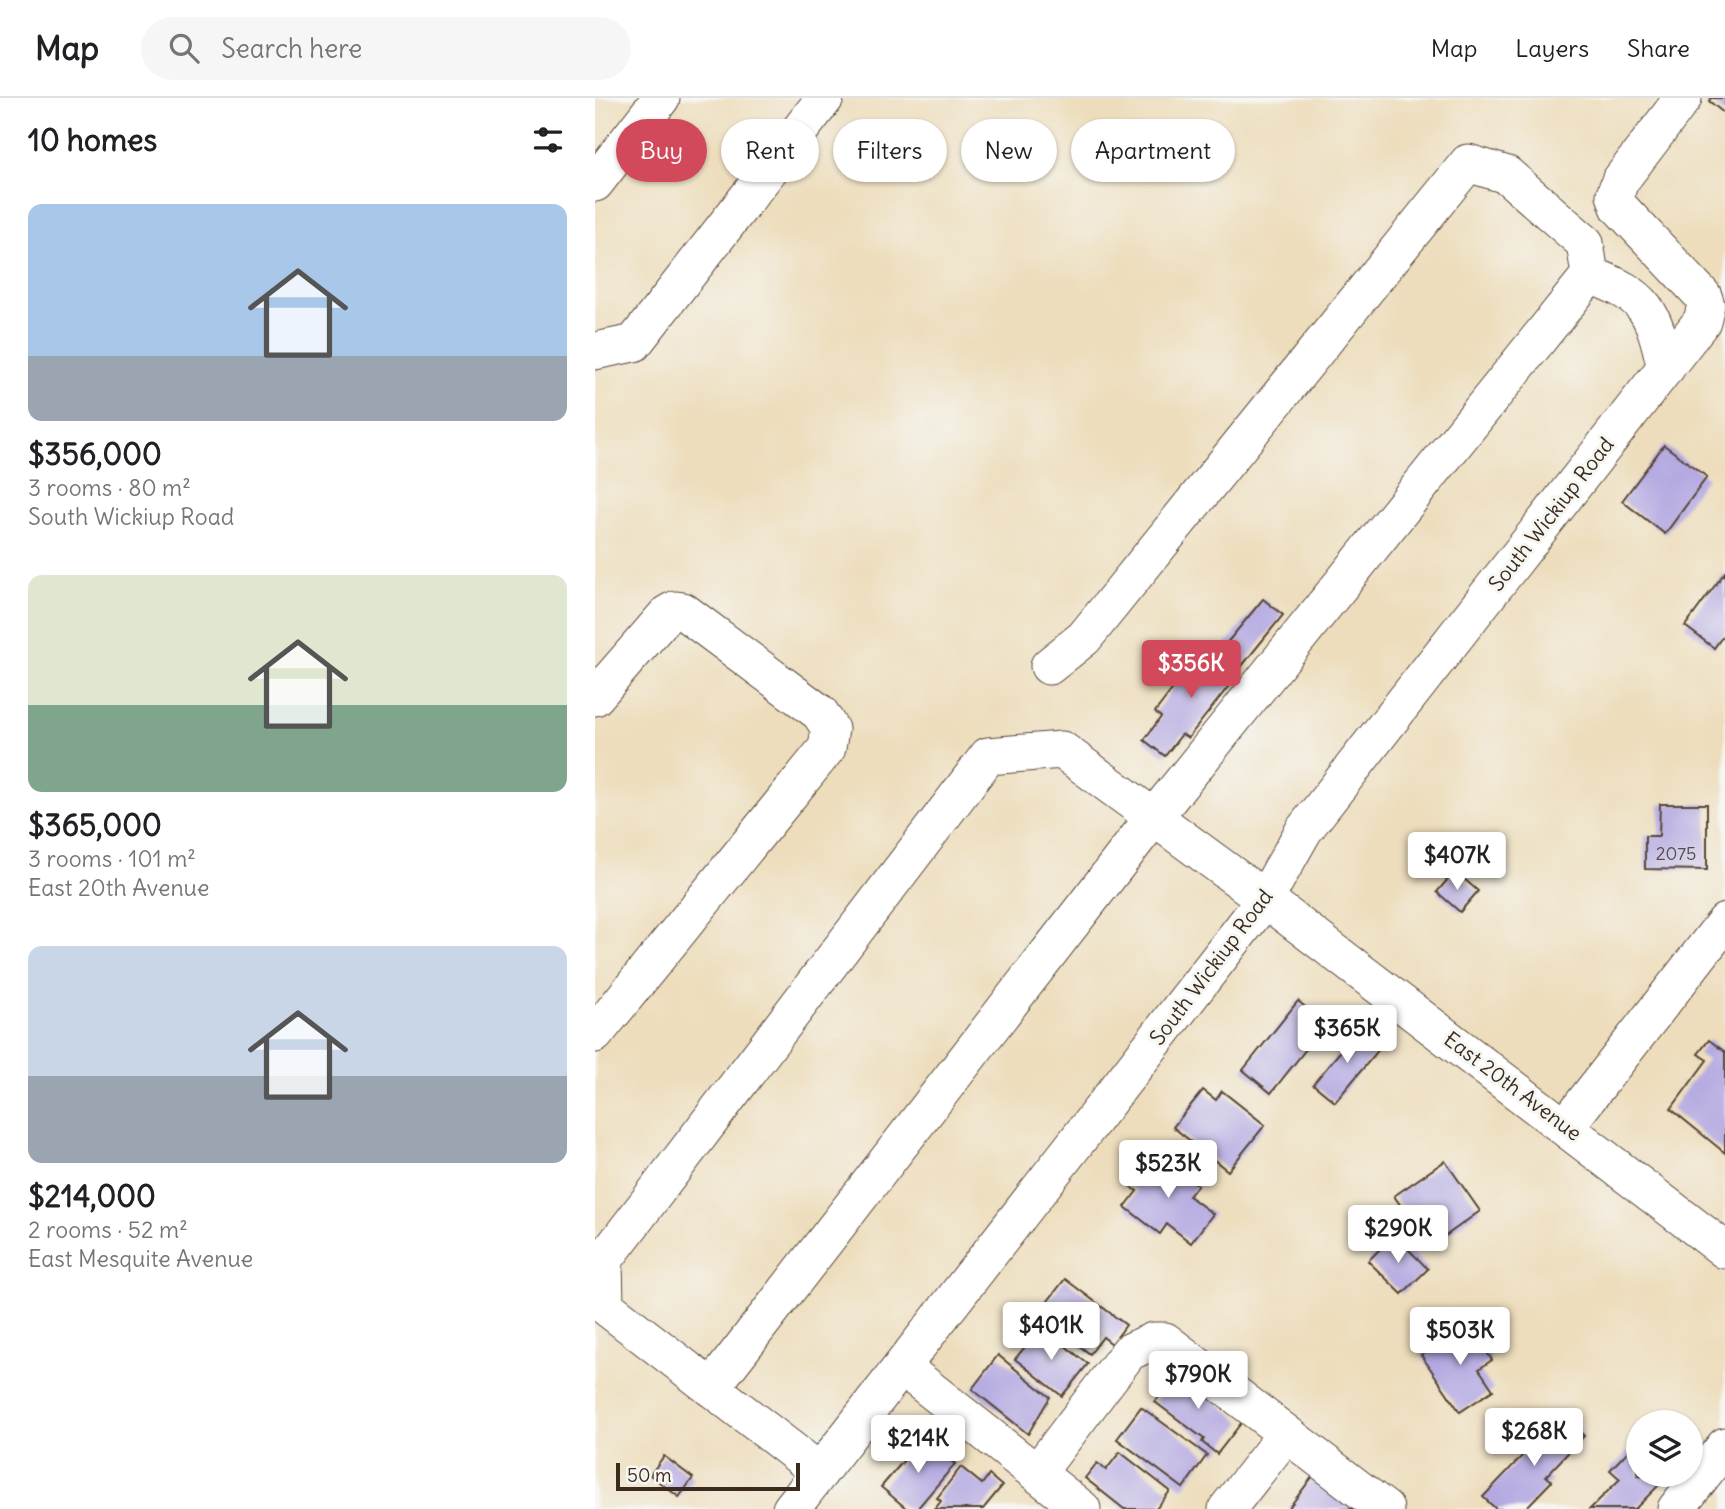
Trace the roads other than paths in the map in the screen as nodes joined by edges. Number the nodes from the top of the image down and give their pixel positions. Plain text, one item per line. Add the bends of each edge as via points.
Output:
1 (661, 98) edge
2 (825, 98) edge
3 (1683, 98) edge
4 (595, 183) edge
5 (1590, 275) junction
6 (1714, 329) edge
7 (595, 351) edge
8 (1666, 368) junction
9 (1049, 666) dead end
10 (595, 697) edge
11 (1154, 817) junction
12 (1265, 899) junction
13 (1725, 922) edge
14 (595, 1034) edge
15 (1566, 1126) junction
16 (1725, 1250) edge
17 (901, 1367) junction
18 (711, 1388) junction
19 (1286, 1434) junction
20 (1725, 1446) edge
21 (1037, 1473) junction
22 (805, 1497) edge
23 (1083, 1509) edge
24 (1227, 1509) edge
25 (1385, 1509) edge
26 (1676, 1509) edge

1 - 4 street
2 - 7 street via 634,343
3 - 6 street via 1620,181 1615,195 1619,207 1703,296
5 - 8 street via 1626,289 1654,320
5 - 9 street via 1585,243 1507,175 1468,163 1084,638
5 - 11 street
6 - 8 street, South Wickiup Road
8 - 12 street, South Wickiup Road via 1304,830
10 - 14 street via 667,614 683,611 820,713 830,729 827,748
11 - 12 street, East 20th Avenue
11 - 18 street
11 - 18 street, East 20th Avenue via 1062,750 988,756 604,1260 605,1306
12 - 15 street, East 20th Avenue
12 - 17 street, South Wickiup Road
13 - 15 street
15 - 16 street, East 20th Avenue
17 - 21 street
17 - 22 street, South Wickiup Road
18 - 22 street
19 - 21 street via 1165,1341 1153,1341 1129,1352
19 - 24 street
19 - 25 street
20 - 26 street
21 - 23 street

